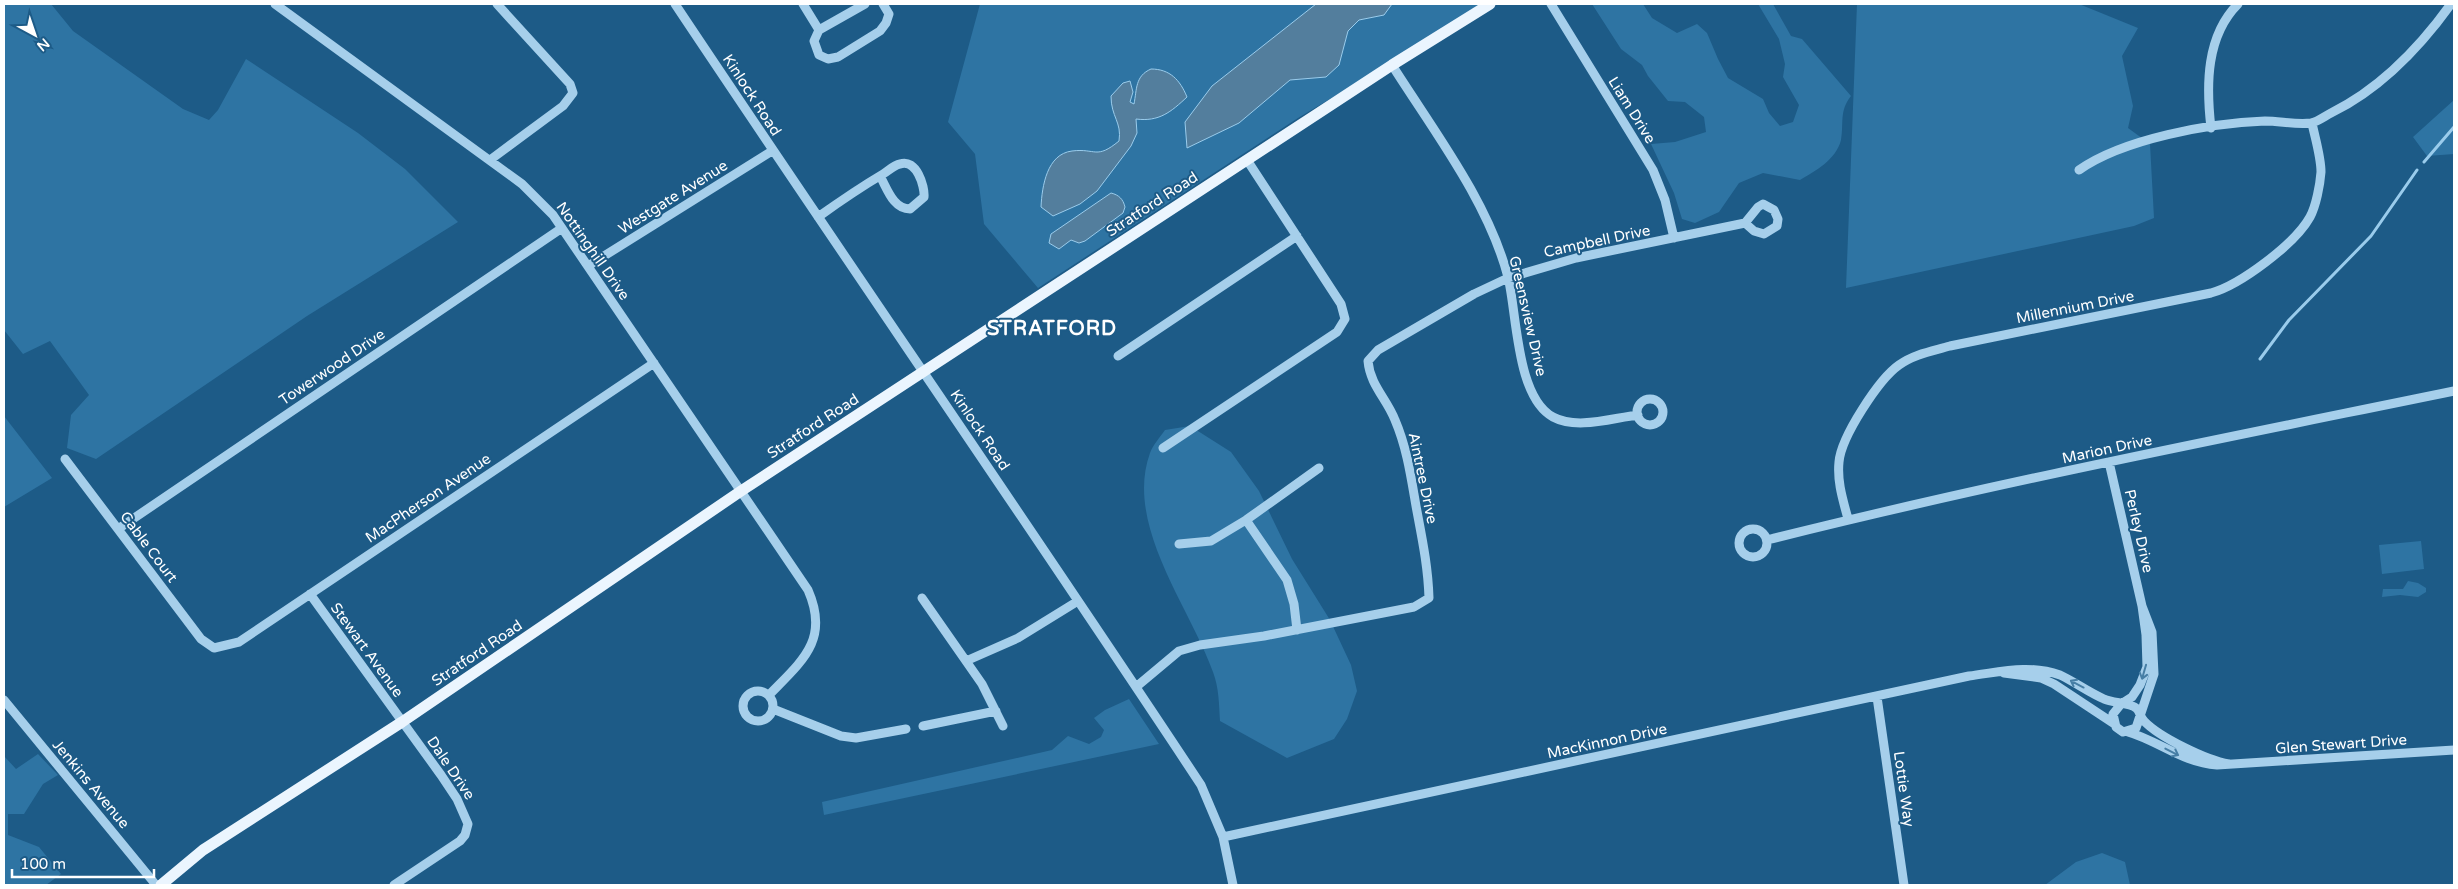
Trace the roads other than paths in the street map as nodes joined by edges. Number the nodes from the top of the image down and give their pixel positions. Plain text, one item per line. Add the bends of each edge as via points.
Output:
1 (275, 4) edge
2 (497, 4) edge
3 (676, 4) edge
4 (802, 4) edge
5 (865, 4) edge
6 (883, 4) edge
7 (1490, 4) edge
8 (1551, 4) edge
9 (2238, 4) edge
10 (2451, 4) edge
11 (819, 30) junction
12 (1392, 65) junction
13 (2312, 123) junction
14 (2211, 128) junction
15 (772, 151) junction
16 (490, 160) junction
17 (1247, 160) junction
18 (2079, 170) dead end
19 (880, 176) junction
20 (818, 217) junction
21 (1745, 223) dead end
22 (562, 228) junction
23 (1297, 236) junction
24 (1674, 238) junction
25 (588, 266) junction
26 (1508, 278) junction
27 (1118, 356) dead end
28 (654, 363) junction
29 (925, 372) junction
30 (1369, 372) joint
31 (2454, 391) edge
32 (1638, 415) dead end
33 (1163, 448) dead end
34 (65, 459) dead end
35 (2110, 462) junction
36 (1319, 468) dead end
37 (741, 492) junction
38 (1848, 519) junction
39 (1246, 520) junction
40 (118, 529) junction
41 (1767, 540) dead end
42 (1179, 544) dead end
43 (310, 594) junction
44 (922, 598) dead end
45 (1078, 601) junction
46 (2142, 606) junction
47 (1297, 630) junction
48 (214, 648) joint
49 (966, 661) junction
50 (1996, 673) junction
51 (1136, 687) junction
52 (769, 695) junction
53 (1877, 697) junction
54 (4, 700) edge
55 (2120, 704) junction
56 (773, 709) junction
57 (996, 711) junction
58 (2140, 715) junction
59 (402, 722) junction
60 (2113, 722) junction
61 (923, 726) dead end
62 (1003, 726) dead end
63 (906, 729) dead end
64 (2128, 732) junction
65 (2454, 750) edge
66 (2228, 764) junction
67 (1223, 837) junction
68 (156, 885) edge
69 (161, 885) edge
70 (394, 885) edge
71 (1232, 885) edge
72 (1904, 885) edge

1 - 16 street, Nottinghill Drive
2 - 16 street via 570,84 573,93 563,106
3 - 15 street, Kinlock Road
4 - 11 street
5 - 11 street
6 - 11 street via 888,14 880,31 838,57 828,59 819,55 814,41
7 - 12 main road, Stratford Road
8 - 24 street, Liam Drive via 1652,170 1666,200
9 - 14 street via 2225,19 2213,48 2208,77
10 - 13 street via 2404,61 2341,108
12 - 17 main road, Stratford Road
12 - 26 street, Greensview Drive via 1478,203
13 - 14 street via 2265,122
13 - 38 street, Millennium Drive via 2321,172 2310,216 2295,236 2235,283 2211,293 1950,346 1919,355 1892,371 1858,416 1842,446 1840,491
14 - 18 street via 2187,131 2110,152
15 - 20 street, Kinlock Road
15 - 25 street, Westgate Avenue
16 - 22 street, Nottinghill Drive via 539,199
17 - 23 street
17 - 29 main road, Stratford Road
19 - 19 street via 901,163 908,164 923,181 924,197 910,209 902,209
19 - 20 street
20 - 29 street, Kinlock Road
21 - 24 street, Campbell Drive
22 - 25 street, Nottinghill Drive
22 - 40 street, Towerwood Drive
23 - 27 street
23 - 33 street via 1341,304 1345,319 1342,326
24 - 26 street, Campbell Drive via 1576,258
25 - 28 street, Nottinghill Drive
26 - 30 street, Campbell Drive via 1378,350 1368,362
26 - 32 street, Greensview Drive via 1524,375 1538,402 1552,417 1584,424
28 - 37 street, Nottinghill Drive
28 - 43 street, MacPherson Avenue
29 - 37 main road, Stratford Road
29 - 45 street, Kinlock Road
30 - 47 street, Aintree Drive via 1372,383 1395,420 1406,454 1428,566 1429,598 1414,607
31 - 35 street, Marion Drive
34 - 40 street, Cable Court
35 - 38 street, Marion Drive
35 - 46 street, Perley Drive
36 - 39 street
37 - 52 street, Nottinghill Drive via 808,590 817,623 813,642 804,660
37 - 59 main road, Stratford Road
38 - 41 street, Marion Drive
39 - 42 street via 1211,541
39 - 47 street via 1287,580
40 - 48 street, Cable Court via 202,639
43 - 48 street, MacPherson Avenue via 239,642
43 - 59 street, Stewart Avenue
44 - 49 street
45 - 49 street via 1018,638
45 - 51 street, Kinlock Road
46 -> 55 street, Perley Drive via 2147,667 2132,696
46 - 58 street, Perley Drive via 2152,632 2155,659 2154,674
47 - 51 street via 1179,651
49 - 57 street
50 - 53 street, MacKinnon Drive
55 -> 50 street, MacKinnon Drive via 2059,675 2034,668
50 - 60 street, MacKinnon Drive via 2040,678
51 - 67 street, Kinlock Road via 1201,786
52 - 56 street
52 - 56 street via 760,691 751,693 744,700 744,709 749,717 758,721 768,717
53 - 67 street, MacKinnon Drive
53 - 72 street, Lottie Way
54 - 68 street, Jenkins Avenue
55 - 58 street via 2132,705
55 - 60 street via 2113,714
56 - 63 street via 841,736 856,738
57 - 61 street
57 - 62 street
58 - 64 street via 2136,728
58 - 66 street, Glen Stewart Drive via 2161,734 2213,761
59 - 69 main road, Stratford Road via 203,850
59 - 70 street, Dale Drive via 457,799 468,824 460,841
60 - 64 street via 2119,730
64 -> 66 street, Glen Stewart Drive via 2206,765
65 - 66 street, Glen Stewart Drive
67 - 71 street, Kinlock Road

